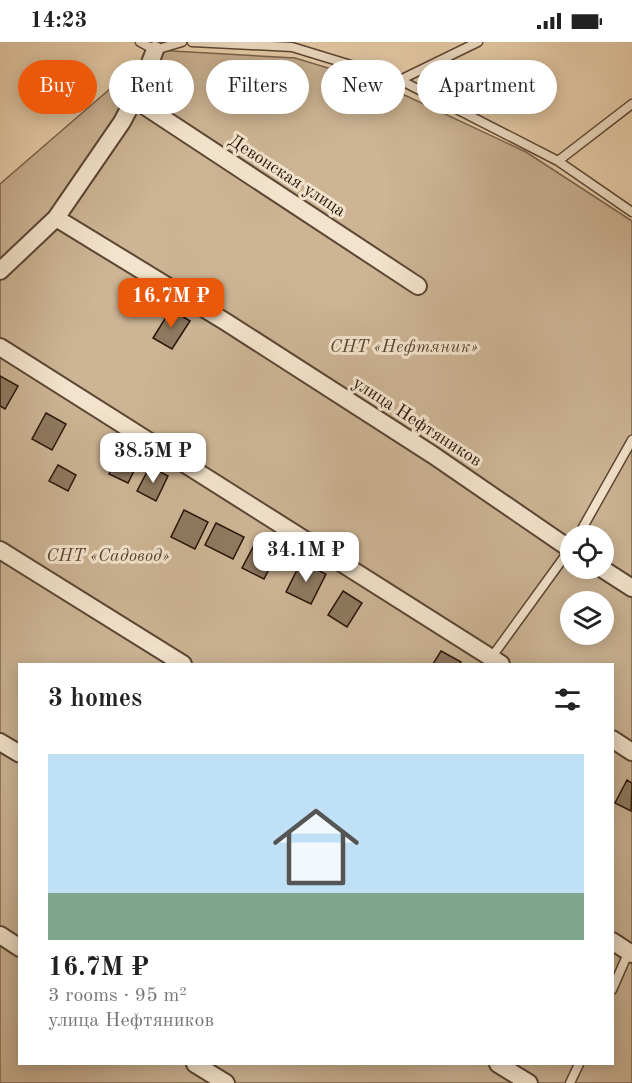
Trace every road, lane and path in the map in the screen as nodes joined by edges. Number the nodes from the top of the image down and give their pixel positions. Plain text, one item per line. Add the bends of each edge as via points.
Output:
1 (182, 42) edge
2 (192, 42) edge
3 (478, 42) edge
4 (148, 46) edge
5 (335, 60) edge
6 (405, 78) edge
7 (405, 83) edge
8 (632, 104) edge
9 (126, 114) edge
10 (157, 114) edge
11 (558, 161) junction
12 (632, 212) edge
13 (56, 219) junction
14 (0, 271) edge
15 (418, 286) dead end
16 (0, 347) edge
17 (632, 440) edge
18 (584, 525) edge
19 (560, 542) edge
20 (0, 550) edge
21 (560, 564) edge
22 (614, 576) edge
23 (632, 588) edge
24 (496, 661) edge
25 (181, 663) edge
26 (614, 740) edge
27 (0, 742) edge
28 (632, 752) edge
29 (18, 753) edge
30 (0, 935) edge
31 (614, 942) edge
32 (18, 947) edge
33 (631, 951) edge
34 (614, 986) edge
35 (197, 1065) edge
36 (500, 1065) edge
37 (579, 1065) edge
38 (226, 1083) edge
39 (529, 1083) edge
40 (570, 1083) edge

1 - 4 lane
2 - 5 lane via 292,47
3 - 6 lane
7 - 11 lane
8 - 11 lane
9 - 13 street
10 - 15 street, Девонская улица
11 - 12 lane
13 - 14 street
13 - 19 street, улица Нефтяников via 434,454
16 - 24 street
17 - 18 lane
20 - 25 street
21 - 24 lane
22 - 23 street
26 - 28 street
27 - 29 street
30 - 32 street
31 - 33 street
33 - 34 lane
35 - 38 street
36 - 39 street
37 - 40 lane

